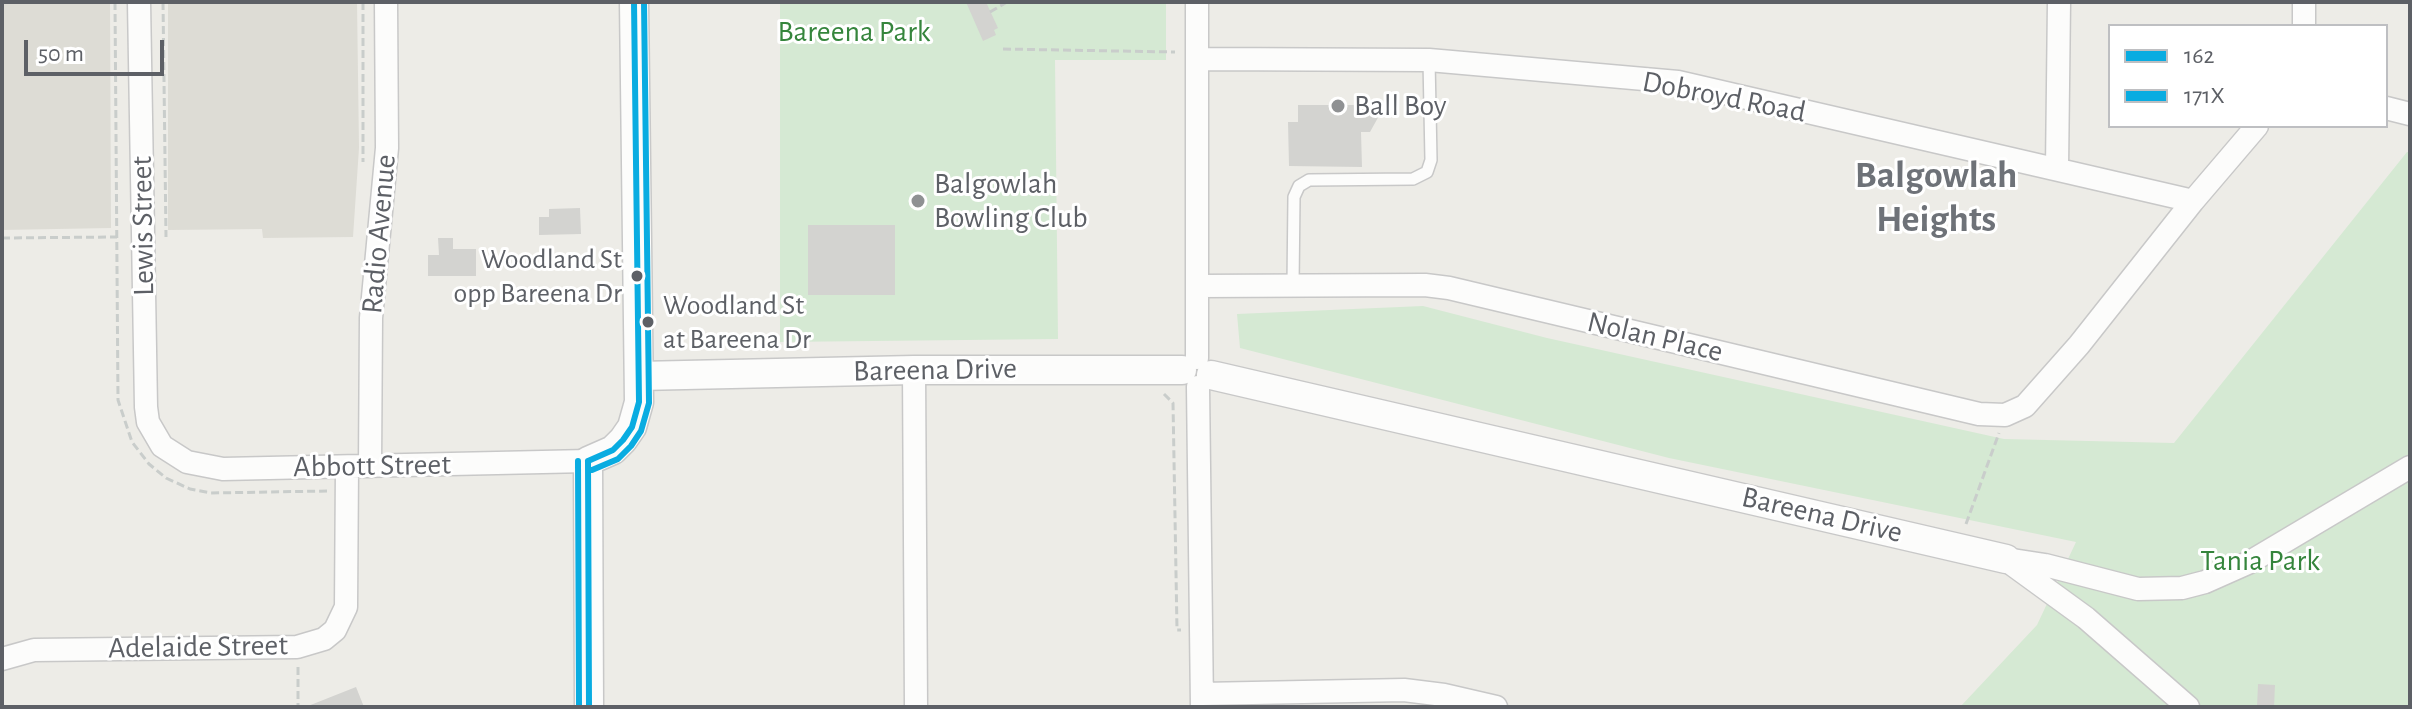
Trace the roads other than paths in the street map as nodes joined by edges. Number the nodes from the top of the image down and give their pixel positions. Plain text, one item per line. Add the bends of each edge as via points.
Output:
1 (139, 2) edge
2 (386, 2) edge
3 (634, 2) edge
4 (1197, 2) edge
5 (2059, 2) edge
6 (2304, 2) edge
7 (2304, 24) edge
8 (1199, 59) junction
9 (1429, 60) junction
10 (2388, 108) edge
11 (2410, 114) edge
12 (2255, 128) edge
13 (2057, 168) junction
14 (2193, 201) junction
15 (1293, 285) junction
16 (1198, 286) junction
17 (914, 370) junction
18 (1197, 372) junction
19 (639, 376) junction
20 (162, 446) joint
21 (588, 461) junction
22 (370, 466) junction
23 (347, 467) junction
24 (2410, 467) edge
25 (2006, 559) junction
26 (2083, 576) junction
27 (2072, 608) junction
28 (2, 644) edge
29 (34, 650) junction
30 (2, 659) edge
31 (1202, 700) edge
32 (589, 707) edge
33 (916, 707) edge
34 (1496, 707) edge
35 (2188, 707) edge

1 - 20 street, Lewis Street via 146,407
2 - 22 street, Radio Avenue via 387,148 371,318
3 - 19 street
4 - 8 street
5 - 13 street
6 - 7 street
8 - 9 street, Dobroyd Road
8 - 16 street
9 - 13 street, Dobroyd Road via 1678,82
9 - 15 lane via 1427,172 1413,179 1309,180 1299,186 1294,197
10 - 11 street
12 - 14 street
13 - 14 street, Dobroyd Road
14 - 15 street, Nolan Place via 2079,345 2025,406 2005,415 1979,414 1449,288
15 - 16 street, Nolan Place
16 - 18 street
17 - 18 street, Bareena Drive
17 - 19 street, Bareena Drive
17 - 33 street
18 - 25 street, Bareena Drive
18 - 31 street
19 - 21 street via 632,427 613,450
20 - 23 street, Abbott Street via 203,467
21 - 22 street, Abbott Street
21 - 32 street
22 - 23 street, Abbott Street
23 - 29 street, Adelaide Street via 346,607 324,639 297,647
24 - 26 street, Bareena Drive via 2250,562 2205,582 2138,589
25 - 26 street, Bareena Drive
25 - 27 street
26 - 27 street via 2068,579 2063,587
27 - 35 street
28 - 29 street, Adelaide Street
29 - 30 street, Adelaide Street
31 - 34 street via 1404,690

